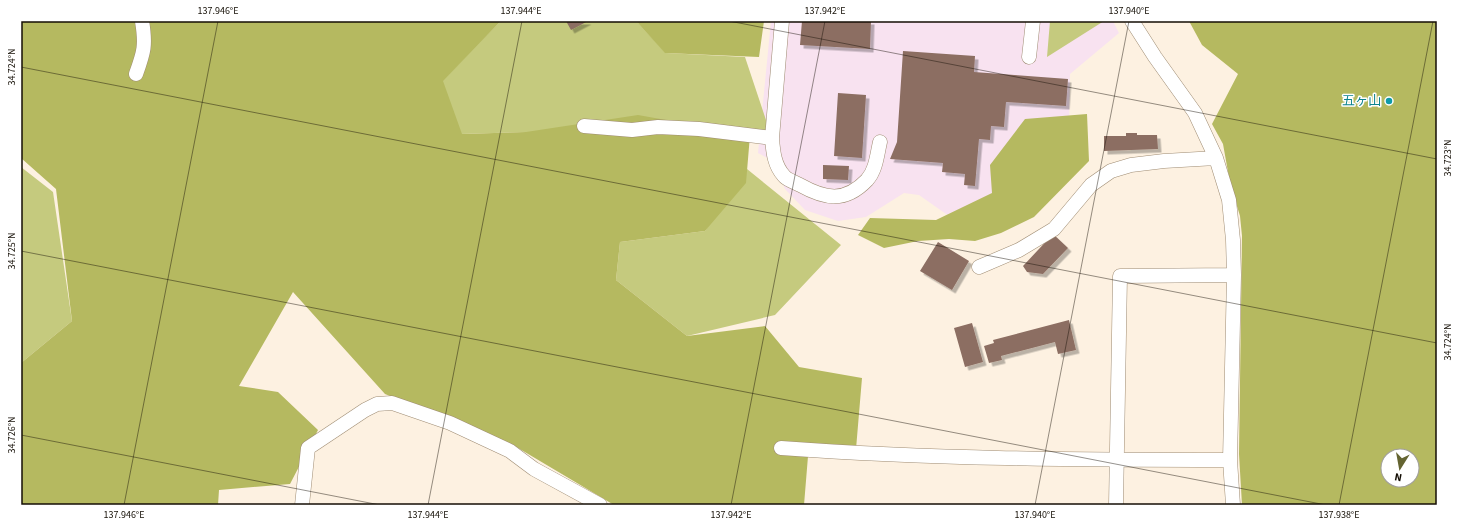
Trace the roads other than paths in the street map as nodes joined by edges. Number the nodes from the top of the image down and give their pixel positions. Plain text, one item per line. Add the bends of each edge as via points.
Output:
1 (142, 21) edge
2 (782, 21) edge
3 (1033, 21) edge
4 (1132, 21) edge
5 (1029, 57) dead end
6 (136, 74) dead end
7 (584, 126) dead end
8 (772, 138) junction
9 (880, 142) dead end
10 (1216, 158) junction
11 (980, 267) dead end
12 (1234, 275) junction
13 (781, 448) dead end
14 (1117, 460) junction
15 (1230, 460) junction
16 (302, 505) edge
17 (600, 505) edge
18 (1116, 505) edge
19 (1233, 505) edge

1 - 6 street via 145,39 143,55
2 - 8 street
3 - 5 street
4 - 10 street via 1195,113
7 - 8 street via 632,130 658,127 699,129
8 - 9 street via 773,156 784,176 814,193 835,198 851,192 867,180 874,167
10 - 11 street via 1131,164 1111,171 1090,185 1054,229 1019,250
10 - 12 street via 1228,200
12 - 14 street via 1120,276
12 - 15 street
13 - 14 street via 862,453
14 - 15 street
14 - 18 street
15 - 19 street
16 - 17 street via 308,448 365,410 377,404 392,403 450,423 510,451 534,469

